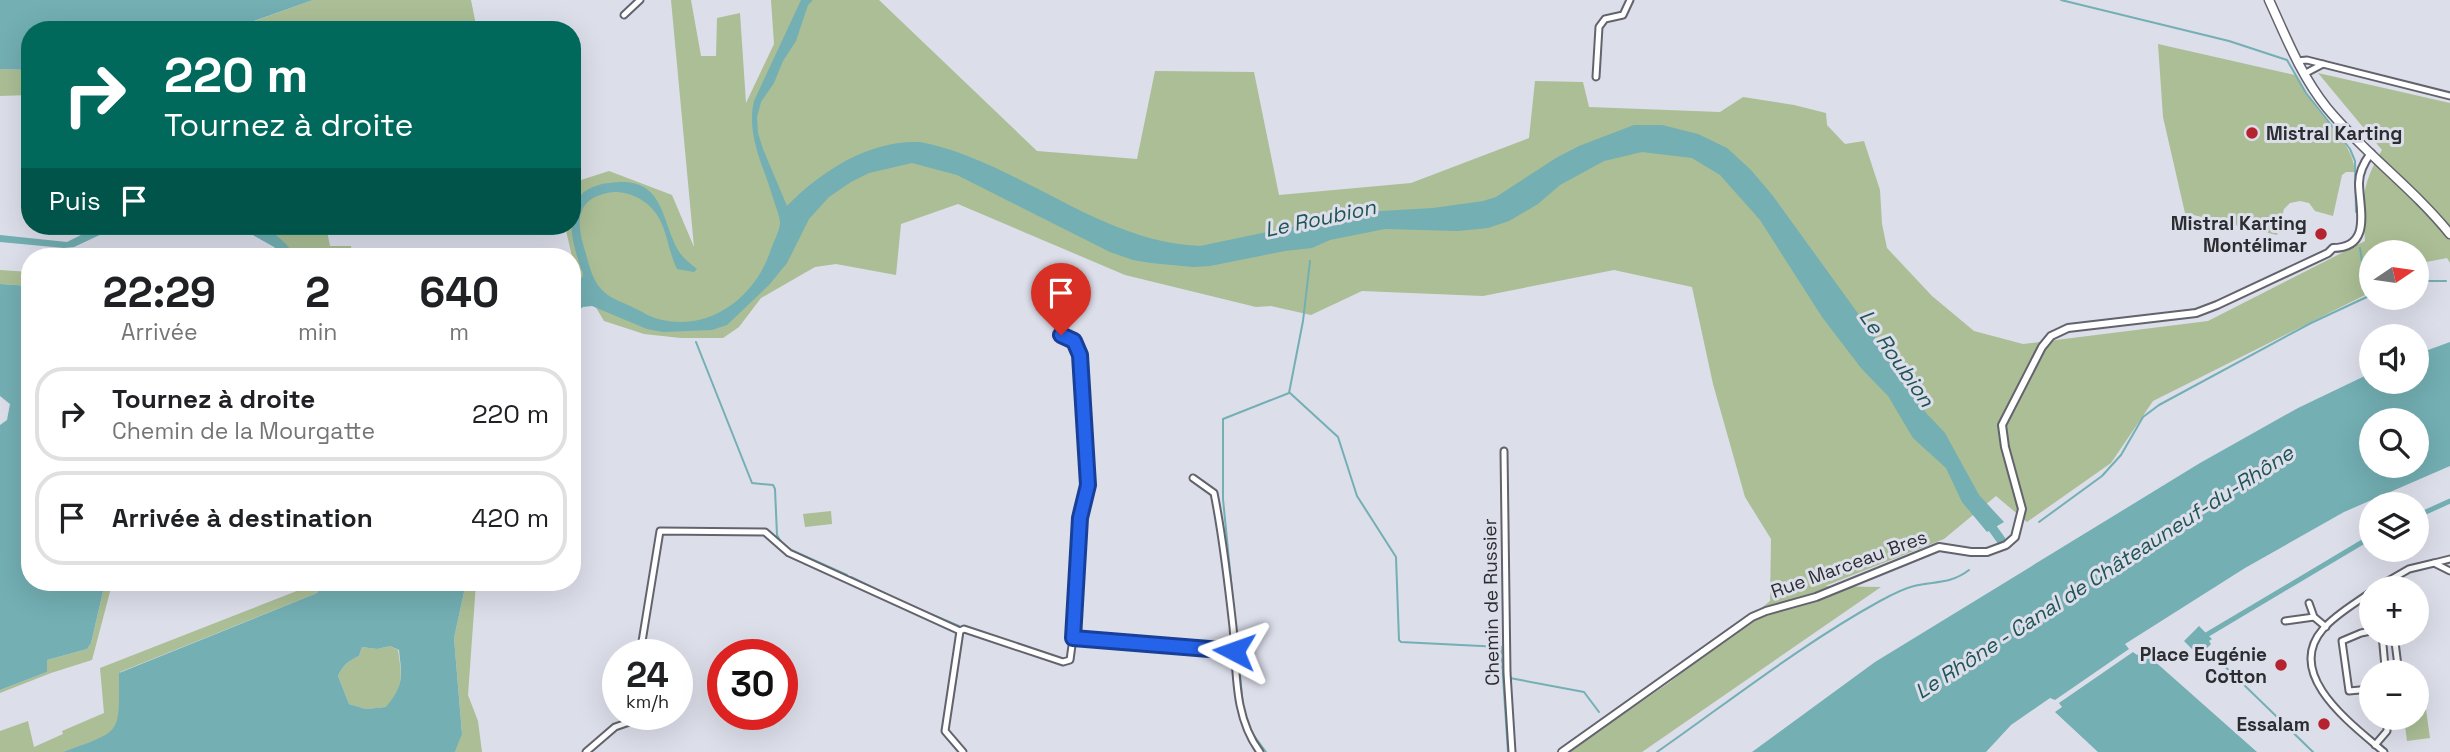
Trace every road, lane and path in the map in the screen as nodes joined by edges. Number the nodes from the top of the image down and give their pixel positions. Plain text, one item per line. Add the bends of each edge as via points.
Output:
1 (639, 0) edge
2 (1630, 0) edge
3 (2269, 0) edge
4 (624, 15) dead end
5 (2297, 61) junction
6 (2323, 64) junction
7 (2304, 74) junction
8 (1596, 77) dead end
9 (2450, 96) edge
10 (2371, 153) junction
11 (2450, 234) edge
12 (1062, 316) dead end
13 (1504, 451) dead end
14 (1193, 478) dead end
15 (2450, 558) edge
16 (2434, 563) junction
17 (2450, 571) edge
18 (2394, 576) edge
19 (2359, 601) edge
20 (2309, 603) dead end
21 (2314, 617) junction
22 (2286, 621) dead end
23 (2326, 627) junction
24 (962, 630) junction
25 (2359, 634) edge
26 (1073, 638) junction
27 (642, 639) edge
28 (2383, 646) edge
29 (2396, 646) edge
30 (1234, 651) junction
31 (2359, 691) edge
32 (612, 730) edge
33 (2387, 730) edge
34 (2375, 745) junction
35 (586, 752) edge
36 (963, 752) edge
37 (1260, 752) edge
38 (1512, 752) edge
39 (1562, 752) edge
40 (2384, 752) edge

1 - 4 street
2 - 8 street via 1623,15 1605,19 1599,27
3 - 5 main road
5 - 6 street
5 - 7 main road
6 - 7 street
6 - 9 street
7 - 10 main road via 2332,113
10 - 11 main road
10 - 39 street, Rue Marceau Bres via 2358,181 2363,221 2350,243 2196,313 2068,328 2051,336 2002,425 2022,509 2015,537 2006,545 1979,553 1939,547 1752,617
12 - 26 street via 1061,335 1074,341 1080,355 1088,485 1080,518
13 - 38 street, Chemin de Russier via 1506,660
14 - 30 street via 1214,493
15 - 16 street
16 - 17 street
16 - 18 street
19 - 23 street
20 - 21 street
21 - 22 street
21 - 23 street
23 - 34 street via 2313,653 2316,682
24 - 26 street via 1063,662 1072,656
24 - 27 street via 789,553 765,532 660,531
24 - 36 street via 945,731
25 - 31 street via 2342,641 2349,691
26 - 30 street
28 - 29 street via 2385,667 2398,666
30 - 37 street via 1238,702 1248,736
32 - 35 street
33 - 34 street
34 - 40 street

